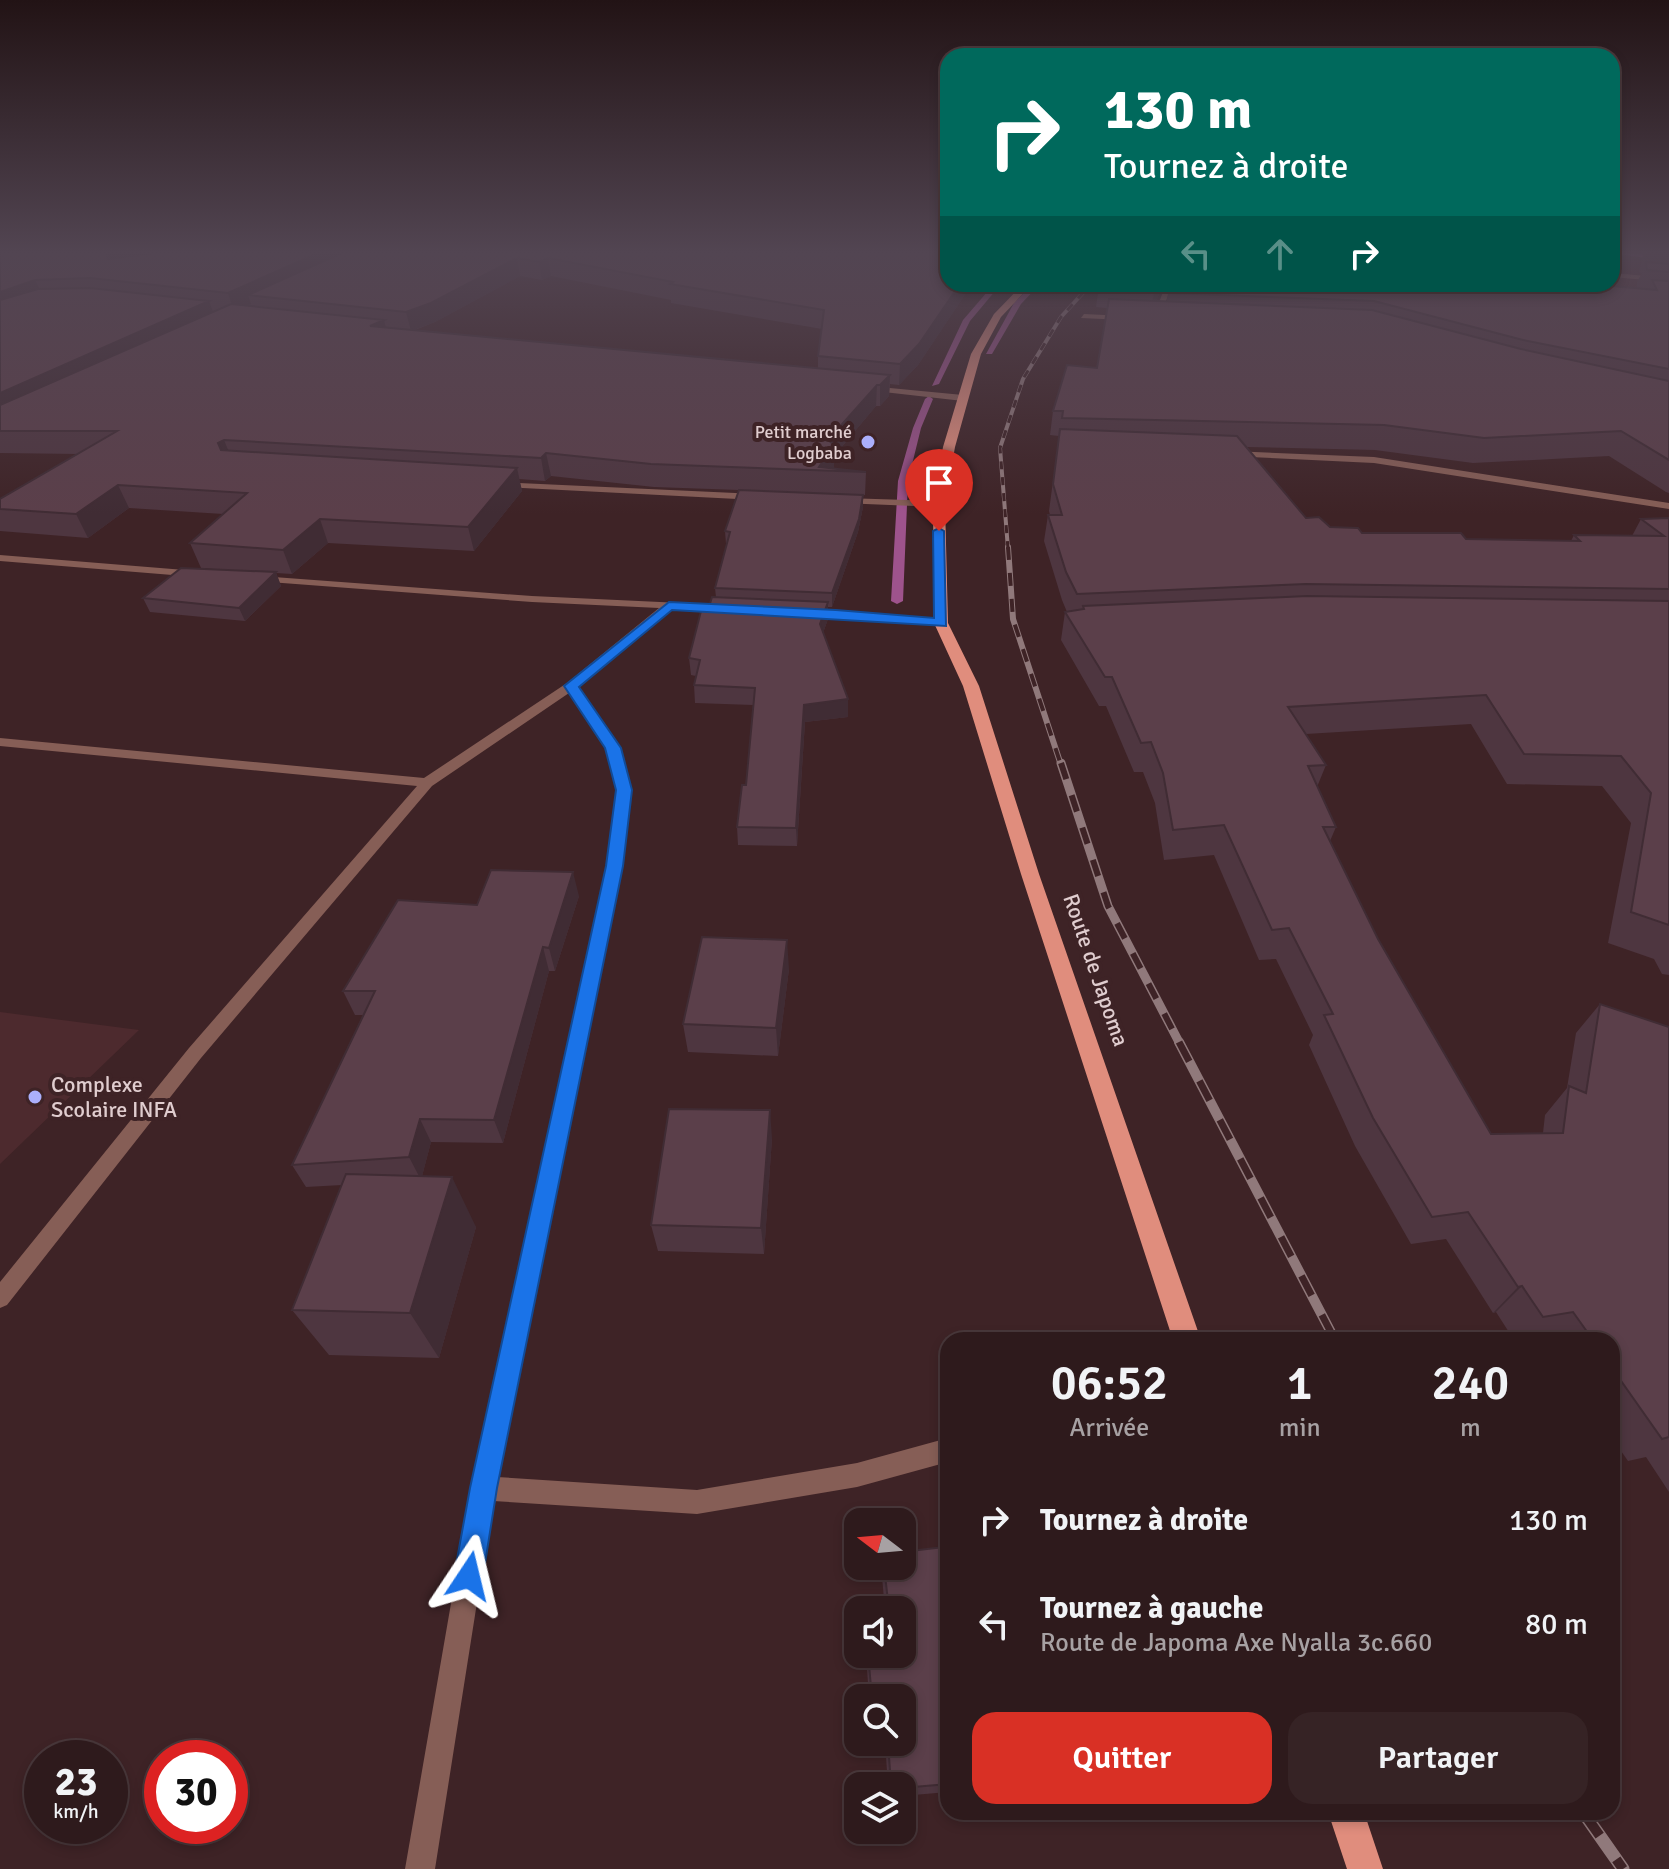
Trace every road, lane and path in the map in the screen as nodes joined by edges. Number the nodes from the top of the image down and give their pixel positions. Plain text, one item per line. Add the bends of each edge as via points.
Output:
1 (984, 339) edge
2 (855, 387) edge
3 (963, 398) junction
4 (1226, 453) edge
5 (483, 482) edge
6 (769, 498) edge
7 (830, 500) edge
8 (939, 504) junction
9 (1669, 506) edge
10 (0, 558) edge
11 (216, 576) edge
12 (248, 578) edge
13 (669, 606) junction
14 (730, 608) edge
15 (791, 611) edge
16 (941, 623) junction
17 (571, 686) junction
18 (0, 742) edge
19 (427, 783) junction
20 (0, 1298) edge
21 (1184, 1332) edge
22 (940, 1452) edge
23 (483, 1488) junction
24 (1349, 1820) edge
25 (420, 1869) edge
26 (1365, 1869) edge

1 - 3 main road
2 - 3 street
3 - 8 main road
4 - 9 street via 1389,462
5 - 6 street
7 - 8 street
8 - 16 main road
10 - 11 street
12 - 13 street
13 - 14 street
13 - 17 street
15 - 16 street
16 - 21 main road, Route de Japoma via 971,686
17 - 19 street
17 - 23 street via 613,748 624,790 615,866
18 - 19 street
19 - 20 street via 195,1053
22 - 23 street via 857,1475 697,1502
23 - 25 street
24 - 26 main road

